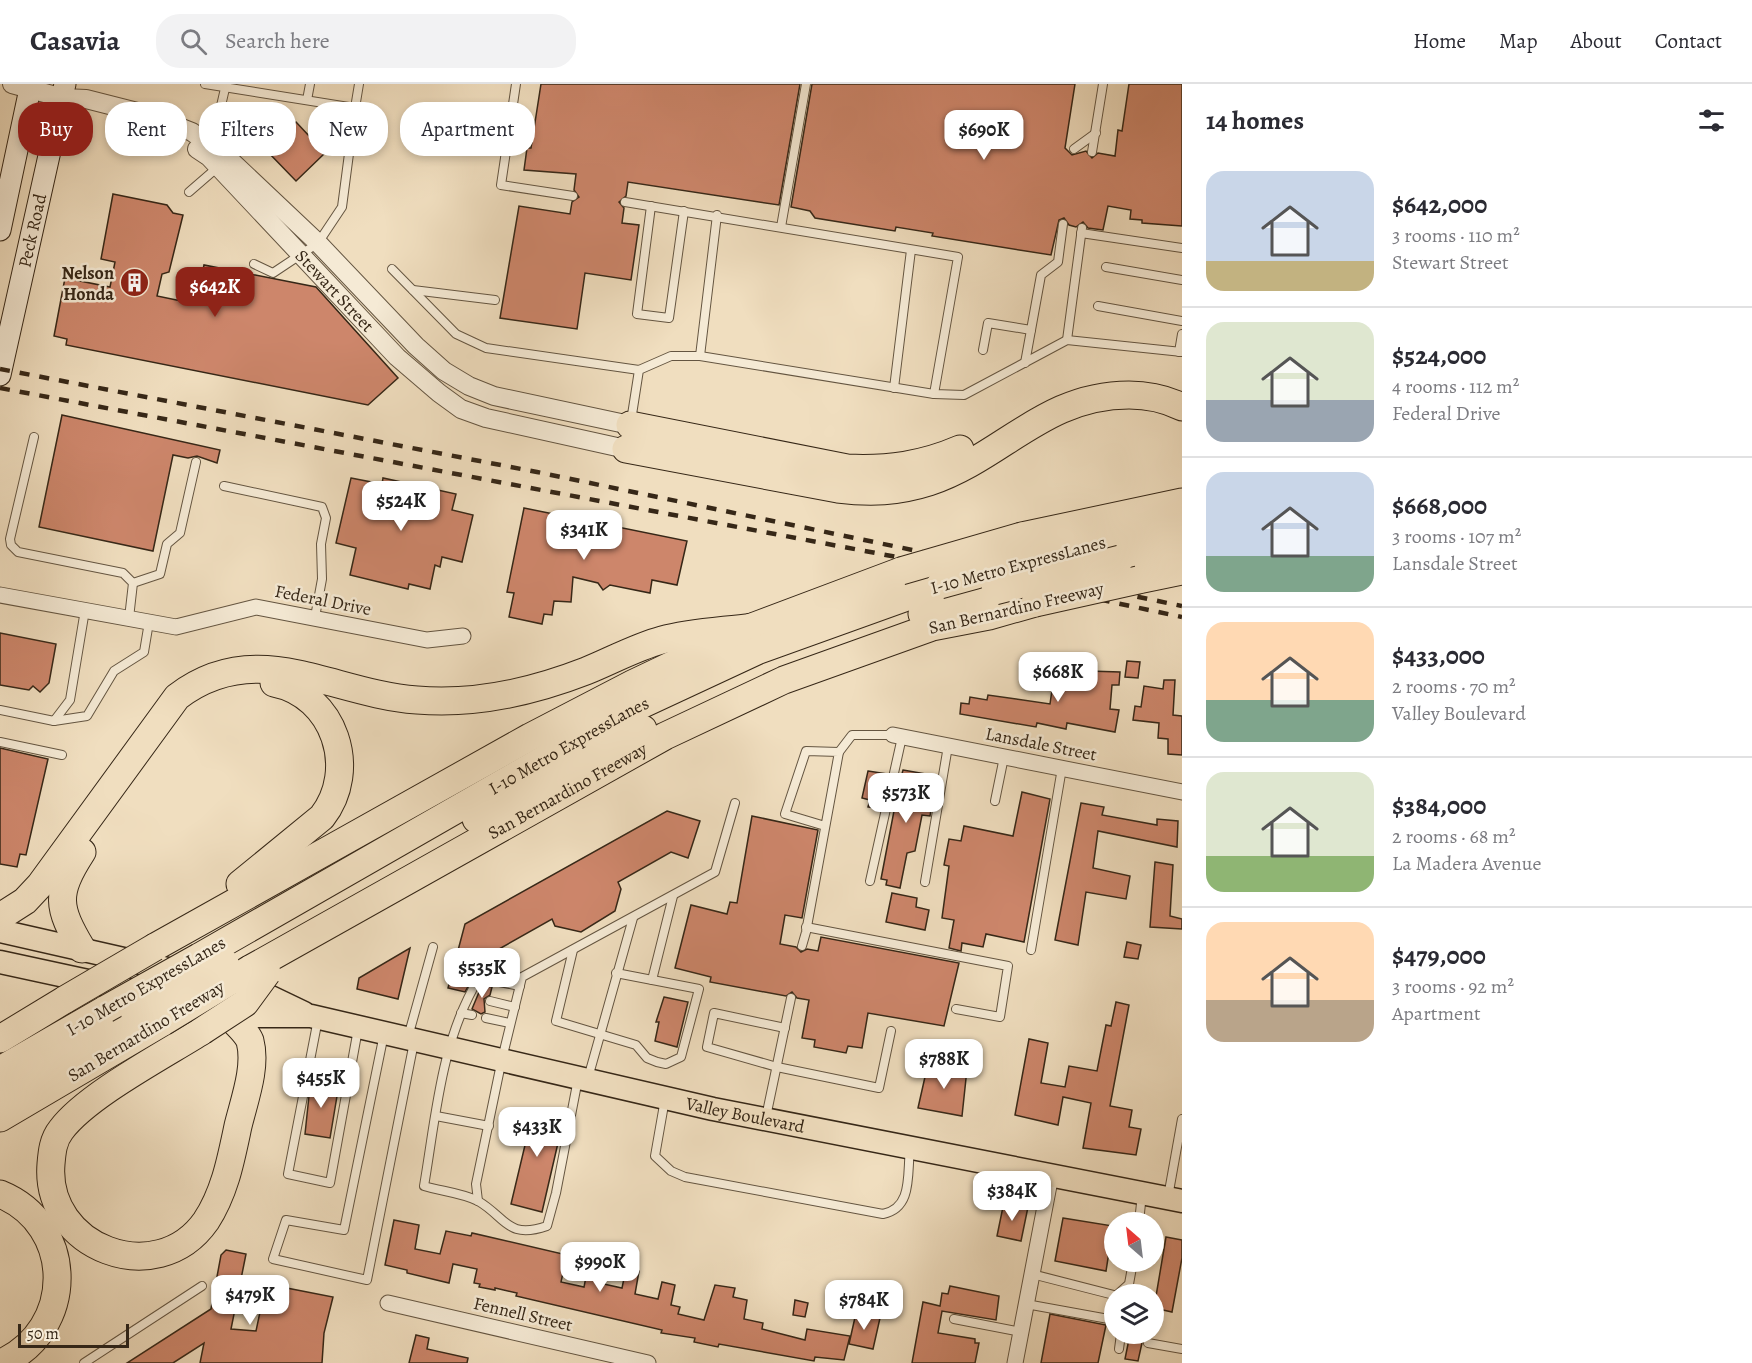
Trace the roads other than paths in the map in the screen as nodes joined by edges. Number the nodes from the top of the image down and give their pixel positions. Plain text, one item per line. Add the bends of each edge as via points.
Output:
1 (205, 84) edge
2 (269, 84) edge
3 (310, 84) edge
4 (359, 84) edge
5 (516, 84) edge
6 (806, 84) edge
7 (1103, 84) edge
8 (24, 86) edge
9 (225, 86) edge
10 (64, 91) edge
11 (268, 94) junction
12 (307, 100) junction
13 (222, 102) edge
14 (319, 102) edge
15 (356, 102) edge
16 (1096, 133) junction
17 (199, 137) edge
18 (1074, 149) dead end
19 (1092, 152) dead end
20 (218, 156) edge
21 (349, 156) edge
22 (223, 162) junction
23 (189, 192) dead end
24 (573, 196) dead end
25 (625, 202) dead end
26 (651, 206) junction
27 (684, 211) junction
28 (717, 215) junction
29 (1063, 224) dead end
30 (781, 226) junction
31 (0, 230) edge
32 (318, 243) junction
33 (1182, 248) edge
34 (911, 249) junction
35 (301, 256) junction
36 (254, 264) dead end
37 (1106, 267) dead end
38 (392, 268) dead end
39 (1182, 280) edge
40 (413, 290) junction
41 (495, 300) dead end
42 (1098, 306) dead end
43 (1182, 321) edge
44 (1031, 330) junction
45 (1182, 334) edge
46 (1067, 340) junction
47 (983, 350) dead end
48 (1181, 352) edge
49 (700, 356) junction
50 (1025, 363) junction
51 (639, 370) junction
52 (0, 375) edge
53 (894, 388) junction
54 (1182, 391) edge
55 (934, 394) junction
56 (1182, 407) edge
57 (34, 437) dead end
58 (628, 437) junction
59 (196, 462) dead end
60 (224, 486) dead end
61 (1182, 502) edge
62 (1182, 526) edge
63 (1182, 547) edge
64 (1028, 548) junction
65 (1182, 571) edge
66 (133, 583) junction
67 (0, 595) edge
68 (85, 610) junction
69 (315, 617) junction
70 (129, 618) junction
71 (148, 622) junction
72 (752, 627) junction
73 (463, 636) dead end
74 (0, 710) edge
75 (54, 721) junction
76 (898, 736) junction
77 (0, 742) edge
78 (948, 746) junction
79 (839, 752) junction
80 (62, 755) dead end
81 (1004, 757) junction
82 (1062, 768) junction
83 (1182, 792) edge
84 (995, 801) dead end
85 (735, 803) dead end
86 (825, 826) junction
87 (870, 881) dead end
88 (925, 882) dead end
89 (673, 896) junction
90 (0, 917) edge
91 (633, 918) junction
92 (197, 921) junction
93 (806, 927) junction
94 (0, 932) edge
95 (802, 946) dead end
96 (433, 947) dead end
97 (81, 949) junction
98 (573, 950) junction
99 (1031, 950) dead end
100 (0, 962) edge
101 (254, 965) junction
102 (616, 973) junction
103 (652, 980) junction
104 (520, 986) junction
105 (791, 998) dead end
106 (490, 1001) dead end
107 (515, 1007) junction
108 (956, 1008) dead end
109 (224, 1010) junction
110 (461, 1013) junction
111 (472, 1015) dead end
112 (315, 1017) junction
113 (486, 1018) dead end
114 (510, 1023) junction
115 (358, 1027) junction
116 (785, 1028) junction
117 (891, 1031) dead end
118 (384, 1033) junction
119 (600, 1034) junction
120 (411, 1039) junction
121 (0, 1040) edge
122 (448, 1048) junction
123 (502, 1059) junction
124 (777, 1067) junction
125 (0, 1071) edge
126 (583, 1079) junction
127 (0, 1092) edge
128 (665, 1098) junction
129 (436, 1116) junction
130 (0, 1118) edge
131 (765, 1119) junction
132 (1182, 1119) edge
133 (489, 1126) junction
134 (910, 1148) junction
135 (1051, 1175) junction
136 (1142, 1193) junction
137 (0, 1194) edge
138 (1175, 1200) edge
139 (478, 1201) junction
140 (1140, 1212) edge
141 (1032, 1274) junction
142 (202, 1286) dead end
143 (1104, 1292) edge
144 (388, 1303) dead end
145 (1026, 1304) junction
146 (1104, 1318) edge
147 (954, 1319) dead end
148 (1021, 1332) junction
149 (1120, 1344) edge
150 (1156, 1344) edge
151 (1182, 1347) edge
152 (1119, 1348) dead end
153 (1, 1363) edge
154 (84, 1363) edge
155 (648, 1363) edge
156 (1015, 1363) edge

1 - 9 lane
2 - 11 lane
3 - 12 lane
4 - 15 lane
5 - 24 lane via 501,185
6 - 30 lane
7 - 16 lane
8 - 10 street, Stewart Street
8 - 31 main road, Peck Road
9 - 11 lane
9 - 13 lane
10 - 17 street, Stewart Street via 149,115
10 - 22 street, Stewart Street via 80,110 151,124
10 - 52 main road, Peck Road
11 - 12 lane
12 - 14 lane
16 - 18 lane
16 - 19 lane
20 - 22 street, Stewart Street
21 - 32 lane via 342,207
22 - 23 lane
22 - 32 street, Stewart Street
22 - 35 street, Stewart Street
25 - 26 lane
26 - 27 lane
26 - 27 lane via 637,314 669,318
27 - 28 lane
28 - 30 lane
28 - 49 lane
29 - 44 lane via 1058,262 1041,276
30 - 34 lane
32 - 35 lane
32 - 58 street, Stewart Street via 444,371 494,396
33 - 46 lane via 1081,230
34 - 53 lane
34 - 55 lane via 958,257
35 - 36 lane via 273,273
35 - 58 street, Stewart Street via 397,357 461,409 532,430
37 - 39 lane
38 - 40 lane
40 - 41 lane
40 - 51 lane via 456,334 486,348
42 - 43 lane
44 - 47 lane via 988,323
44 - 50 lane
45 - 48 lane
46 - 48 lane
46 - 50 lane
49 - 51 lane via 671,356
49 - 53 lane
50 - 55 lane via 964,395
51 - 58 lane
53 - 55 lane
54 - 58 highway via 1119,383 1081,387 1035,405 943,457 923,464 878,469
56 - 58 highway via 1134,395 1086,399 1042,418 953,471 888,492 838,489
57 - 66 lane via 11,545 18,552 123,573
59 - 66 lane via 180,533 167,544 160,574
60 - 69 lane via 322,507 326,518
61 - 64 highway
62 - 64 highway, I-10 Metro ExpressLanes
63 - 101 highway, I-10 Metro ExpressLanes, bridge via 995,591 868,632 764,673 590,754
64 - 72 highway, bridge via 901,571
64 - 125 highway, I-10 Metro ExpressLanes, bridge via 940,585 759,650 630,710
65 - 101 highway, San Bernardino Freeway, bridge via 932,627 784,680 664,736
66 - 70 lane
67 - 68 street, Federal Drive
68 - 70 street, Federal Drive
68 - 75 lane via 70,700
69 - 71 street, Federal Drive via 256,607 176,627
69 - 73 street, Federal Drive via 427,640
70 - 71 street, Federal Drive
71 - 75 lane via 144,652 114,671 87,716
72 - 90 highway via 662,640 560,680 477,699 388,697 261,668 219,673 177,697 40,885 25,901
72 - 92 highway via 530,737
74 - 75 lane
76 - 78 street, Lansdale Street
76 - 79 lane via 852,735
76 - 87 lane
77 - 80 lane
78 - 81 street, Lansdale Street
78 - 88 lane
79 - 86 lane
79 - 86 lane via 806,751 785,813
81 - 82 street, Lansdale Street
81 - 84 lane
82 - 83 street, Lansdale Street
82 - 99 lane
85 - 89 lane via 715,872
86 - 93 lane
89 - 91 lane
89 - 103 lane
91 - 98 lane
91 - 102 lane
92 - 97 highway via 332,805 340,777 334,731 308,698 278,683 234,682 199,699 142,769 84,849 62,888 61,908
92 - 121 highway, bridge
93 - 95 lane
93 - 108 lane via 1008,966 1000,1017
94 - 97 main road, Valley Boulevard
96 - 120 lane
97 - 112 main road, Valley Boulevard via 256,990
98 - 104 lane via 522,977
98 - 119 lane via 556,1021
100 - 109 main road, Valley Boulevard
101 - 109 highway, bridge via 246,1003 202,1031 92,1101 59,1131 52,1150 50,1181 56,1205 82,1238 105,1250 147,1256 166,1253 205,1222 225,1182 252,1063 249,1040
101 - 127 highway, I-10 Metro ExpressLanes, bridge via 135,1015
101 - 130 highway, San Bernardino Freeway, bridge
102 - 103 lane
102 - 119 lane
103 - 119 lane via 699,989 681,1057 674,1062 657,1062 647,1058 636,1045
104 - 107 lane
104 - 110 lane via 479,978
105 - 116 lane
106 - 107 lane
107 - 114 lane
109 - 112 main road, Valley Boulevard via 257,1016
110 - 111 lane
110 - 122 lane
112 - 115 main road, Valley Boulevard
112 - 115 lane via 288,1174 330,1183
113 - 114 lane
114 - 123 lane
115 - 118 main road, Valley Boulevard
116 - 124 lane
116 - 124 lane via 714,1013 707,1047
117 - 124 lane via 879,1088
118 - 120 main road, Valley Boulevard
118 - 120 lane via 344,1230 286,1220 273,1259 367,1280
119 - 126 lane
120 - 122 main road, Valley Boulevard
122 - 123 main road, Valley Boulevard
122 - 129 lane
123 - 126 main road, Valley Boulevard
123 - 133 lane
124 - 131 lane
126 - 128 main road, Valley Boulevard
126 - 139 lane via 547,1226 518,1231
128 - 131 main road, Valley Boulevard
128 - 134 lane via 655,1156 670,1171 685,1177 883,1214 900,1207 905,1197
129 - 133 lane
129 - 139 lane via 424,1186
131 - 134 main road, Valley Boulevard
132 - 138 lane
133 - 139 lane via 476,1184
134 - 135 main road, Valley Boulevard
135 - 136 main road, Valley Boulevard
135 - 141 street
136 - 138 main road, Valley Boulevard
136 - 140 lane
137 - 153 highway via 16,1202 42,1227 55,1255 57,1275 55,1301 36,1338
141 - 143 lane
141 - 145 street
142 - 154 lane
144 - 155 street, Fennell Street
145 - 146 lane
145 - 148 street
147 - 148 lane
148 - 156 street
149 - 152 lane
150 - 151 lane

